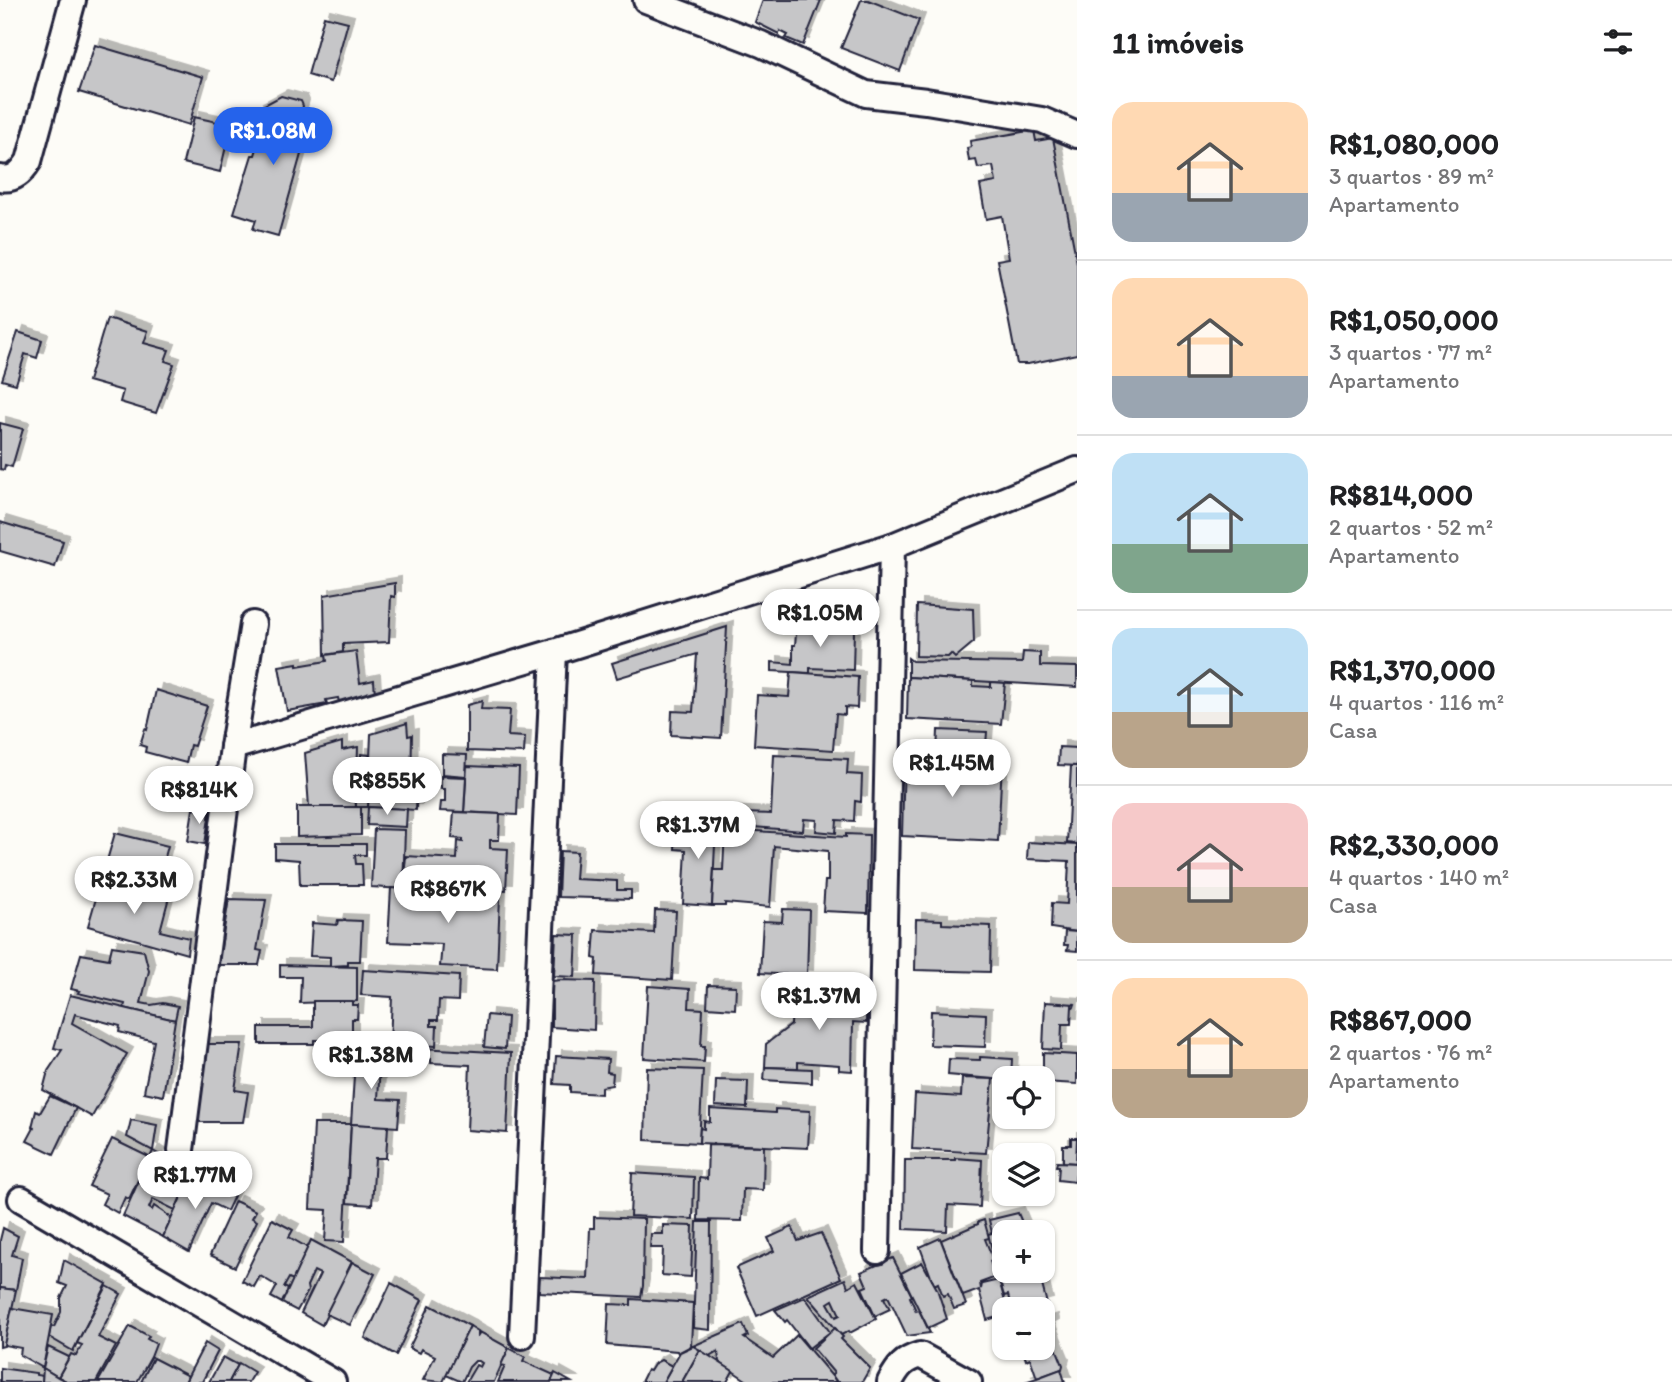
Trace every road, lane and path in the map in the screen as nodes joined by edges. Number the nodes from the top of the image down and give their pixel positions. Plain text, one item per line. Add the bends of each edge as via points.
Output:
1 (73, 0) edge
2 (646, 0) edge
3 (1077, 135) edge
4 (0, 178) edge
5 (1077, 470) edge
6 (891, 546) junction
7 (253, 624) dead end
8 (554, 652) junction
9 (233, 747) junction
10 (181, 1150) dead end
11 (21, 1199) dead end
12 (877, 1251) dead end
13 (522, 1336) dead end
14 (333, 1382) edge
15 (890, 1382) edge
16 (969, 1382) edge

1 - 4 street via 29,161 20,174
2 - 3 street via 761,44 866,94 1042,120
5 - 6 street
6 - 8 street
6 - 12 street
7 - 9 street
8 - 9 street
8 - 13 street
9 - 10 street
11 - 14 street
15 - 16 street via 906,1359 920,1356

